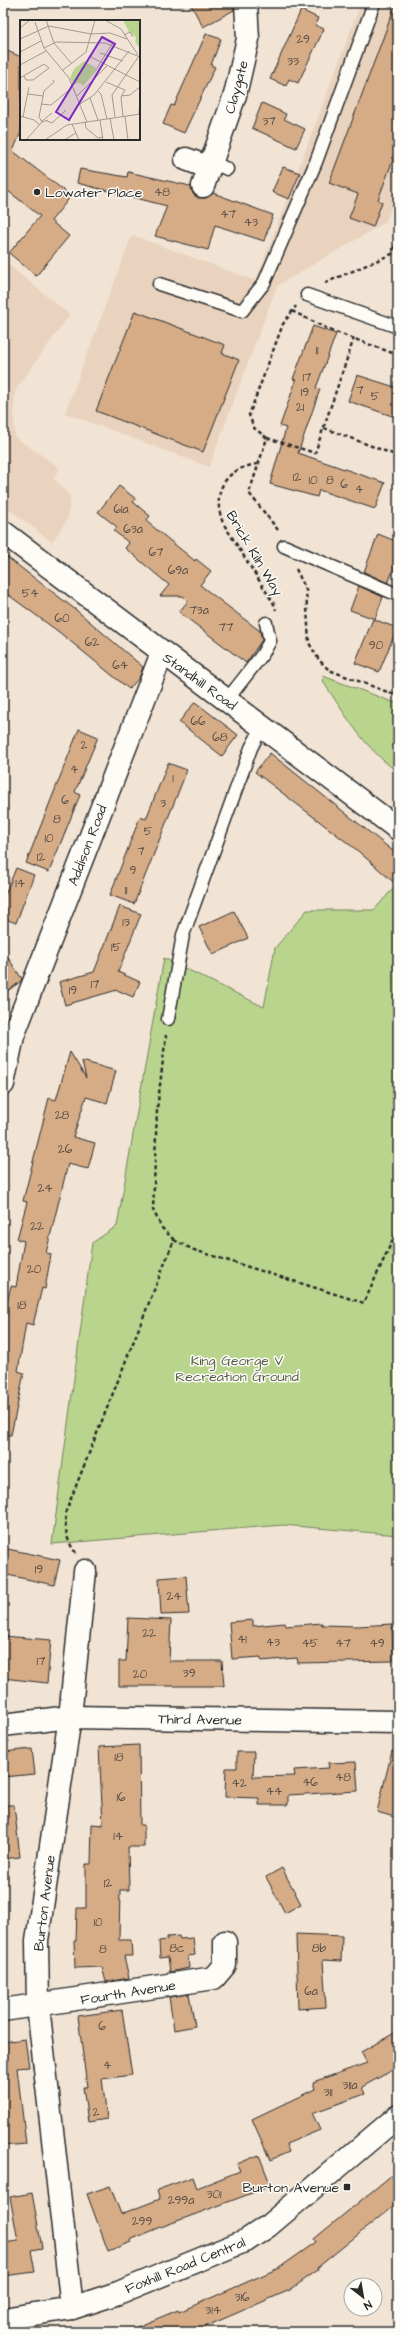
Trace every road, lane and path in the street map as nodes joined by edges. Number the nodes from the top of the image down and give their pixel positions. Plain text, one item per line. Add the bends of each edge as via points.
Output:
1 (246, 3) edge
2 (374, 3) edge
3 (186, 159) dead end
4 (398, 237) edge
5 (159, 284) dead end
6 (307, 295) junction
7 (292, 311) junction
8 (398, 327) edge
9 (354, 338) junction
10 (398, 354) edge
11 (324, 428) junction
12 (267, 438) dead end
13 (398, 448) edge
14 (315, 453) dead end
15 (397, 456) edge
16 (258, 464) dead end
17 (3, 532) edge
18 (284, 546) dead end
19 (398, 595) edge
20 (277, 616) dead end
21 (266, 623) dead end
22 (162, 653) junction
23 (329, 670) dead end
24 (398, 696) edge
25 (226, 701) junction
26 (262, 727) junction
27 (398, 828) edge
28 (168, 1019) joint
29 (3, 1084) edge
30 (398, 1228) edge
31 (174, 1240) junction
32 (83, 1564) joint
33 (70, 1717) junction
34 (398, 1722) edge
35 (3, 1725) edge
36 (225, 1942) dead end
37 (38, 2006) junction
38 (3, 2010) edge
39 (398, 2116) edge
40 (72, 2308) junction
41 (3, 2319) edge

1 - 3 street, Claygate via 246,46 236,94 213,171
2 - 5 lane via 316,162 264,283 242,311
4 - 6 path via 392,254 325,283
6 - 7 path
6 - 8 lane
7 - 9 path
7 - 12 path via 284,324 249,415 254,428
9 - 10 path
9 - 11 path
11 - 14 path
11 - 15 path
13 - 15 path
16 - 20 path, Brick Kiln Way via 245,466 229,477 220,490 218,509 223,522 274,604
17 - 22 street, Standhill Road
18 - 19 lane
21 - 25 lane via 270,641
22 - 25 street, Standhill Road
22 - 29 street, Addison Road via 13,1036
23 - 24 path
25 - 26 street, Standhill Road
26 - 27 street, Standhill Road
26 - 28 lane via 251,748 183,935
28 - 31 path via 157,1110 153,1210 162,1228
30 - 31 path via 364,1303 194,1250
31 - 32 path via 66,1511 64,1531 68,1543
32 - 33 street, Burton Avenue
33 - 34 street, Third Avenue
33 - 35 street, Third Avenue
33 - 37 street, Burton Avenue via 37,1941
36 - 37 street, Fourth Avenue via 225,1965 214,1978
37 - 38 street, Fourth Avenue
37 - 40 street, Burton Avenue
39 - 40 street, Foxhill Road Central via 268,2226 247,2240 118,2293
40 - 41 street, Foxhill Road Central

